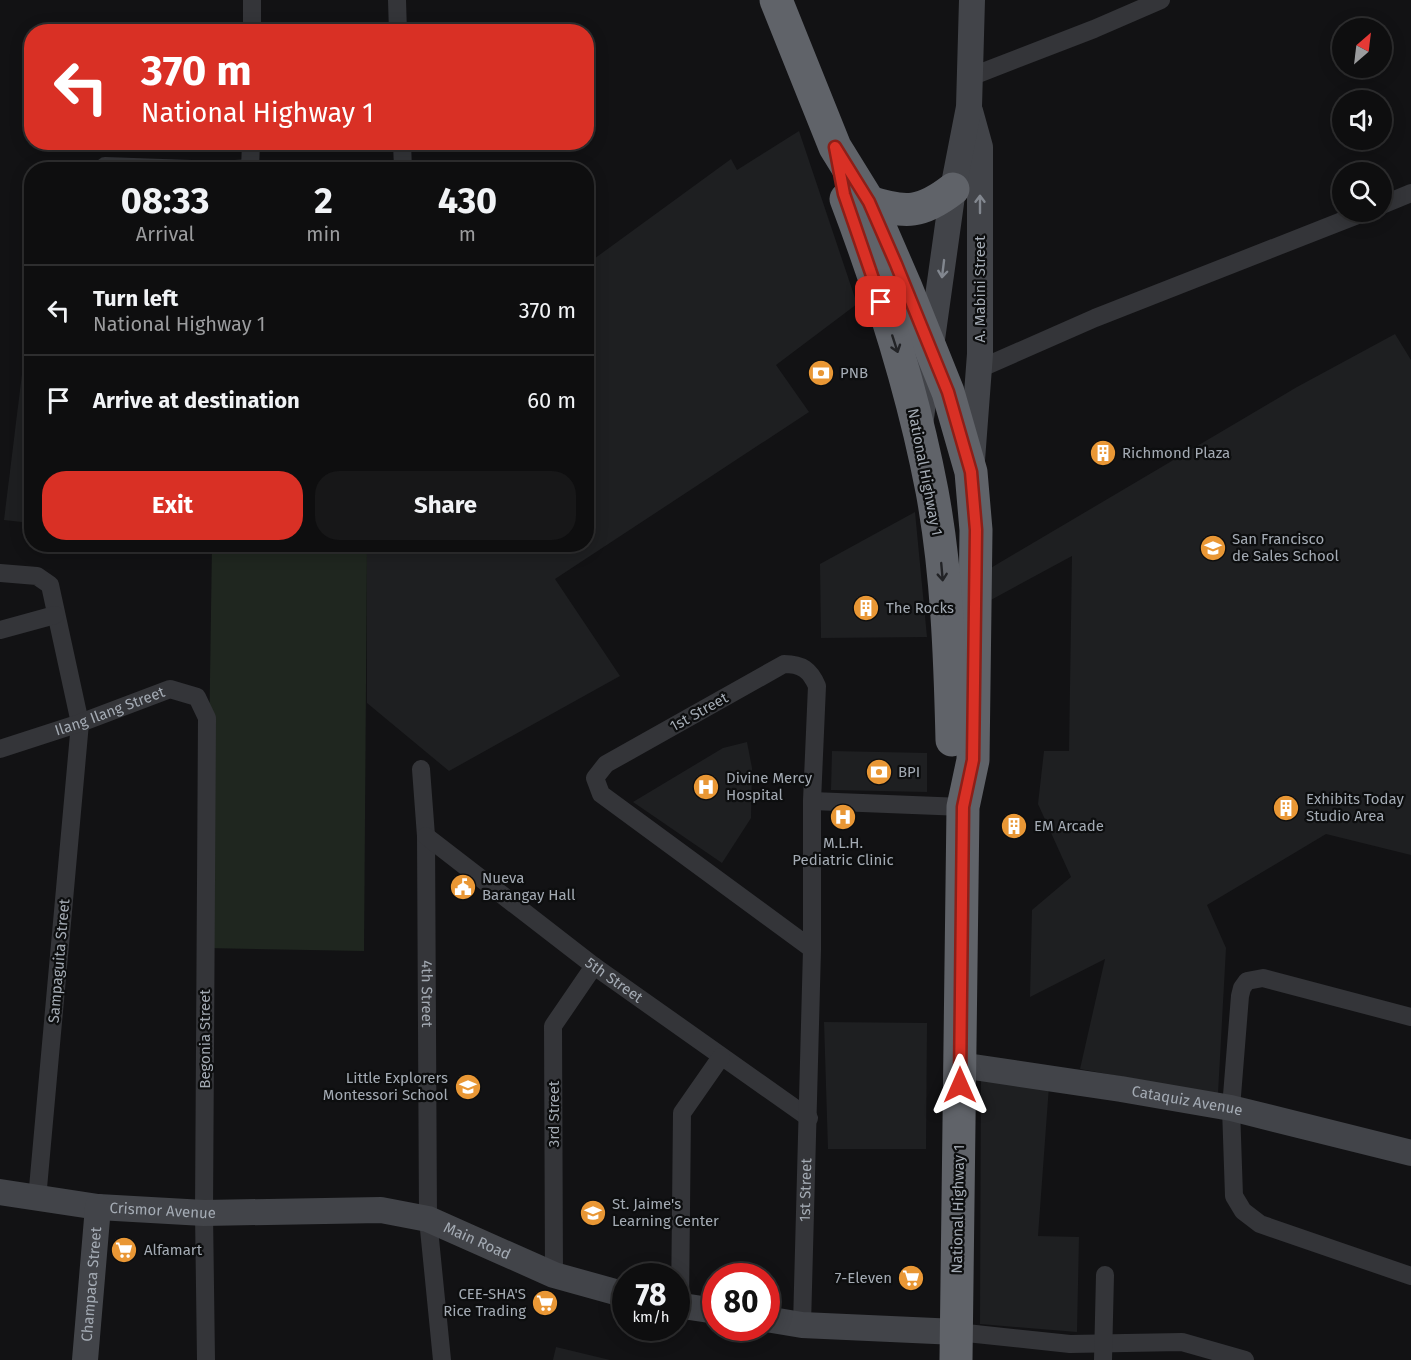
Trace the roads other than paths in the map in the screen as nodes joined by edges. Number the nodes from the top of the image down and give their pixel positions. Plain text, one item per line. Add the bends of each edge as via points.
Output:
1 (252, 0) edge
2 (397, 0) edge
3 (776, 0) edge
4 (972, 0) edge
5 (1161, 0) edge
6 (252, 24) edge
7 (398, 24) edge
8 (970, 77) junction
9 (969, 107) junction
10 (835, 147) junction
11 (953, 189) junction
12 (1411, 193) edge
13 (1392, 201) edge
14 (869, 202) junction
15 (1340, 222) edge
16 (932, 352) junction
17 (979, 369) junction
18 (920, 432) junction
19 (971, 472) junction
20 (0, 573) edge
21 (55, 615) junction
22 (0, 630) edge
23 (207, 718) joint
24 (80, 723) junction
25 (0, 749) edge
26 (421, 769) dead end
27 (812, 801) junction
28 (963, 807) junction
29 (426, 836) junction
30 (812, 949) junction
31 (594, 966) junction
32 (1411, 1017) edge
33 (722, 1057) junction
34 (960, 1065) junction
35 (1231, 1108) junction
36 (808, 1118) junction
37 (1411, 1153) edge
38 (0, 1192) edge
39 (37, 1199) junction
40 (98, 1207) junction
41 (325, 1212) joint
42 (204, 1213) junction
43 (428, 1219) junction
44 (679, 1263) edge
45 (554, 1275) junction
46 (1105, 1275) dead end
47 (1411, 1276) edge
48 (612, 1291) edge
49 (780, 1321) edge
50 (802, 1325) junction
51 (956, 1346) edge
52 (1104, 1351) edge
53 (85, 1360) edge
54 (206, 1360) edge
55 (442, 1360) edge
56 (1245, 1360) edge

1 - 6 street
2 - 7 street
3 - 10 highway, National Highway 1
4 - 8 street, A. Mabini Street
5 - 8 street
8 - 9 street, A. Mabini Street
9 - 11 street, A. Mabini Street
17 -> 9 street, A. Mabini Street via 980,147
10 - 14 highway, National Highway 1
10 -> 18 highway, National Highway 1 via 844,194 900,359
11 - 14 highway via 937,201 915,209 891,209
11 -> 16 street, A. Mabini Street
12 - 13 street
14 - 16 highway, National Highway 1
15 - 17 street via 1095,318
16 - 18 street, A. Mabini Street
16 - 19 highway, National Highway 1
17 - 19 street, A. Mabini Street
18 -> 28 highway, National Highway 1 via 941,561 952,759
19 - 28 highway, National Highway 1 via 976,530 973,760
20 - 21 street, Sampaguita Street via 37,576 50,585
21 - 22 street
21 - 24 street, Sampaguita Street
23 - 24 street, Ilang Ilang Street via 197,697 170,688
23 - 42 street, Begonia Street
24 - 25 street, Ilang Ilang Street
24 - 39 street, Sampaguita Street
26 - 29 street, 4th Street
27 - 28 street
27 - 30 street, 1st Street
27 - 30 street, 1st Street via 817,686 806,669 795,664 784,664 606,764 595,778 601,794
28 - 34 highway, National Highway 1
29 - 31 street, 5th Street
29 - 43 street, 4th Street
30 - 36 street, 1st Street
31 - 33 street, 5th Street
31 - 45 street, 3rd Street via 552,1026
32 - 35 street via 1263,978 1247,981 1240,996
33 - 36 street, 5th Street
33 - 44 street via 682,1113
34 - 35 street, Cataquiz Avenue
34 - 51 highway, National Highway 1
35 - 37 street, Cataquiz Avenue
35 - 47 street via 1234,1196 1243,1211 1260,1224
36 - 50 street, 1st Street
38 - 39 street, Crismor Avenue
39 - 40 street, Crismor Avenue
40 - 42 street, Crismor Avenue
40 - 53 street, Champaca Street
41 - 42 street, Crismor Avenue
41 - 43 street, Main Road via 381,1210
42 - 54 street, Begonia Street
43 - 45 street, Main Road
43 - 55 street, 4th Street
45 - 48 street, Main Road
46 - 52 street
49 - 50 street
50 - 51 street
51 - 52 street via 1070,1344
52 - 56 street via 1182,1342

